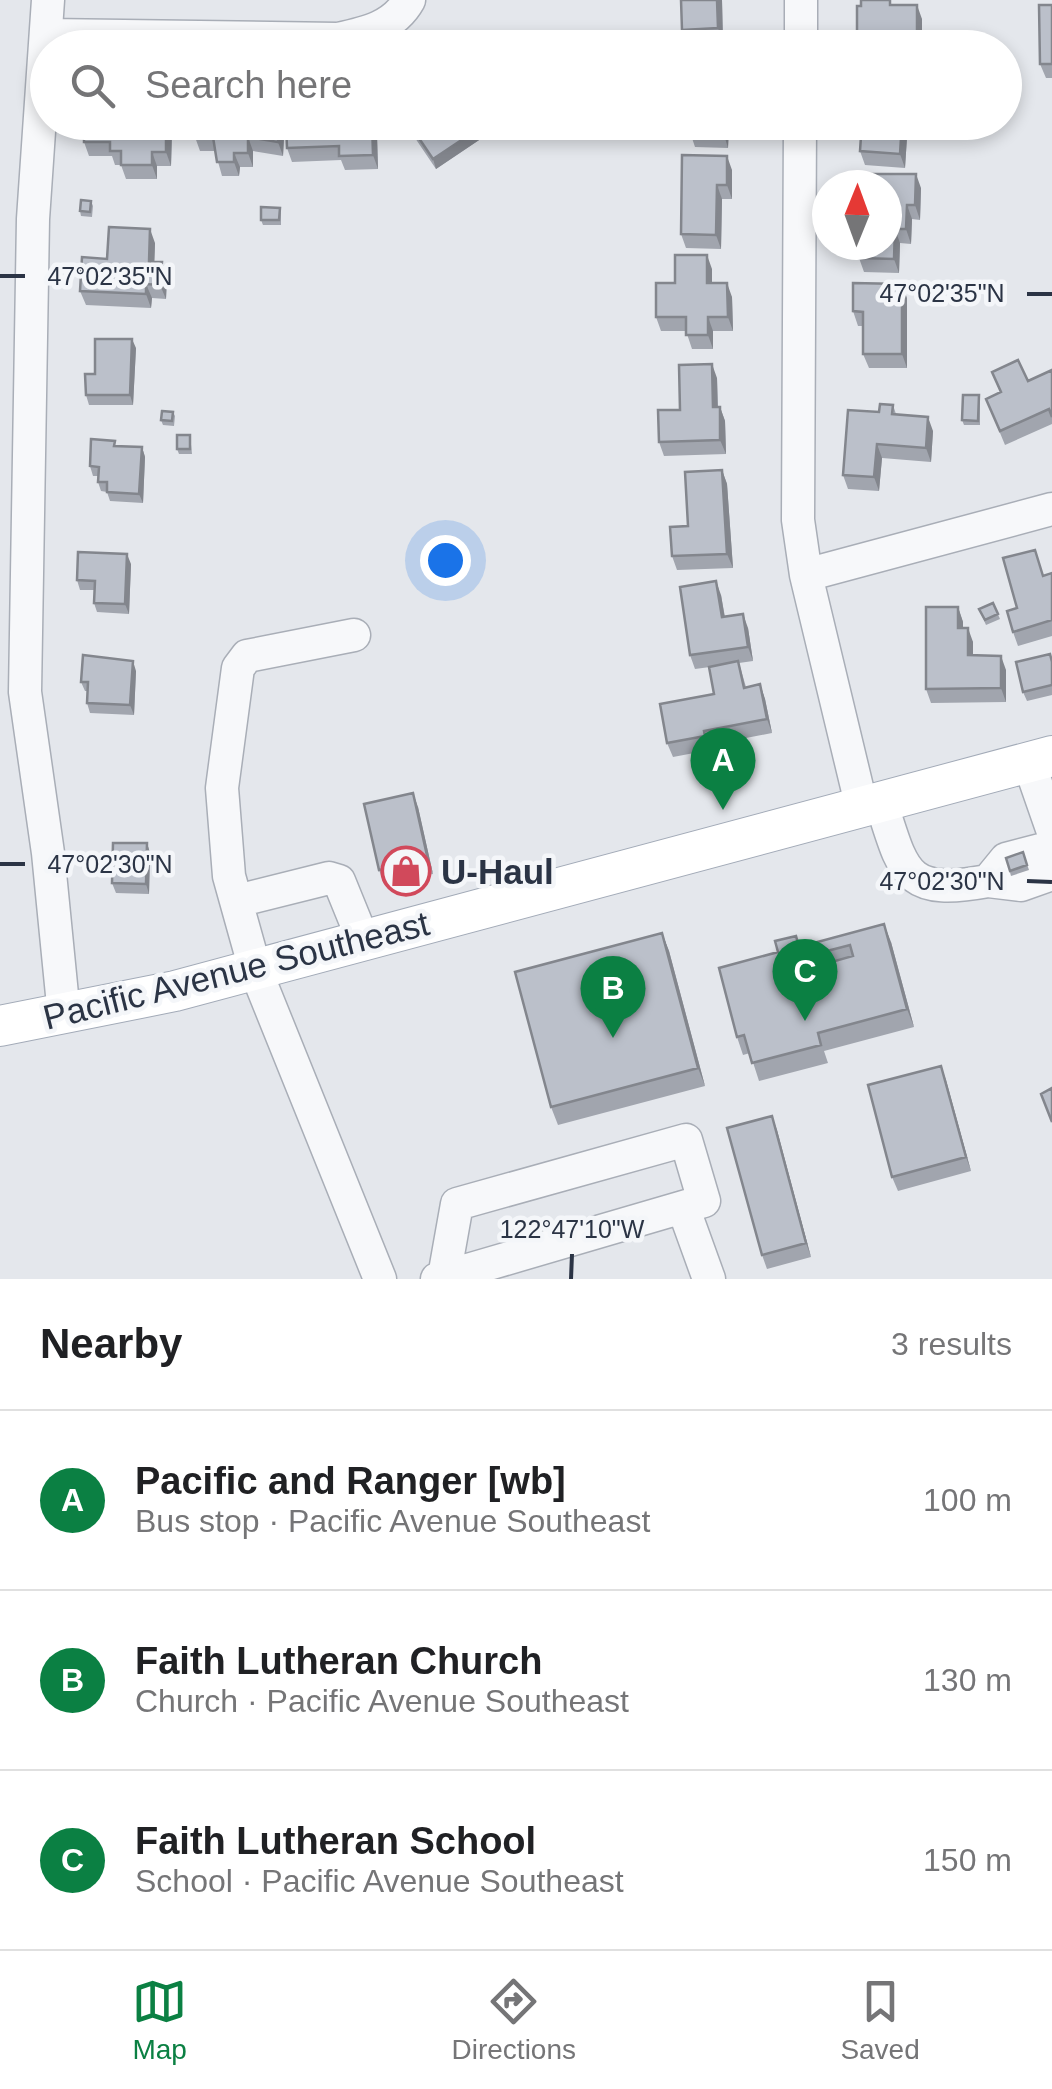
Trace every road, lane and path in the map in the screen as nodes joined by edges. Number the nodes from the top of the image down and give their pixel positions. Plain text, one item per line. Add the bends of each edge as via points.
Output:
1 (48, 0) edge
2 (409, 0) edge
3 (801, 0) edge
4 (48, 30) edge
5 (377, 30) edge
6 (800, 30) edge
7 (39, 140) edge
8 (800, 140) edge
9 (1052, 508) edge
10 (806, 575) junction
11 (354, 635) dead end
12 (1041, 760) edge
13 (872, 805) junction
14 (1052, 829) edge
15 (1052, 847) edge
16 (1052, 874) edge
17 (988, 881) junction
18 (237, 901) junction
19 (363, 940) junction
20 (255, 969) junction
21 (64, 1015) junction
22 (0, 1026) edge
23 (683, 1207) junction
24 (440, 1278) edge
25 (380, 1279) edge
26 (710, 1279) edge

1 - 4 street
2 - 5 street
3 - 6 street
7 - 21 street via 25,692
8 - 10 street via 796,489
9 - 10 street
10 - 13 street
11 - 18 street via 247,656 238,668 222,788
12 - 13 main road, Pacific Avenue Southeast
12 - 14 street
13 - 17 street via 902,866 923,883 944,888
13 - 19 main road, Pacific Avenue Southeast
15 - 17 street via 1006,859
16 - 17 street via 1021,884
18 - 19 street via 339,881
18 - 20 street
19 - 20 main road, Pacific Avenue Southeast
20 - 21 main road, Pacific Avenue Southeast
20 - 25 street
21 - 22 main road, Pacific Avenue Southeast
23 - 24 street
23 - 24 street via 704,1201 686,1140 457,1204
23 - 26 street

